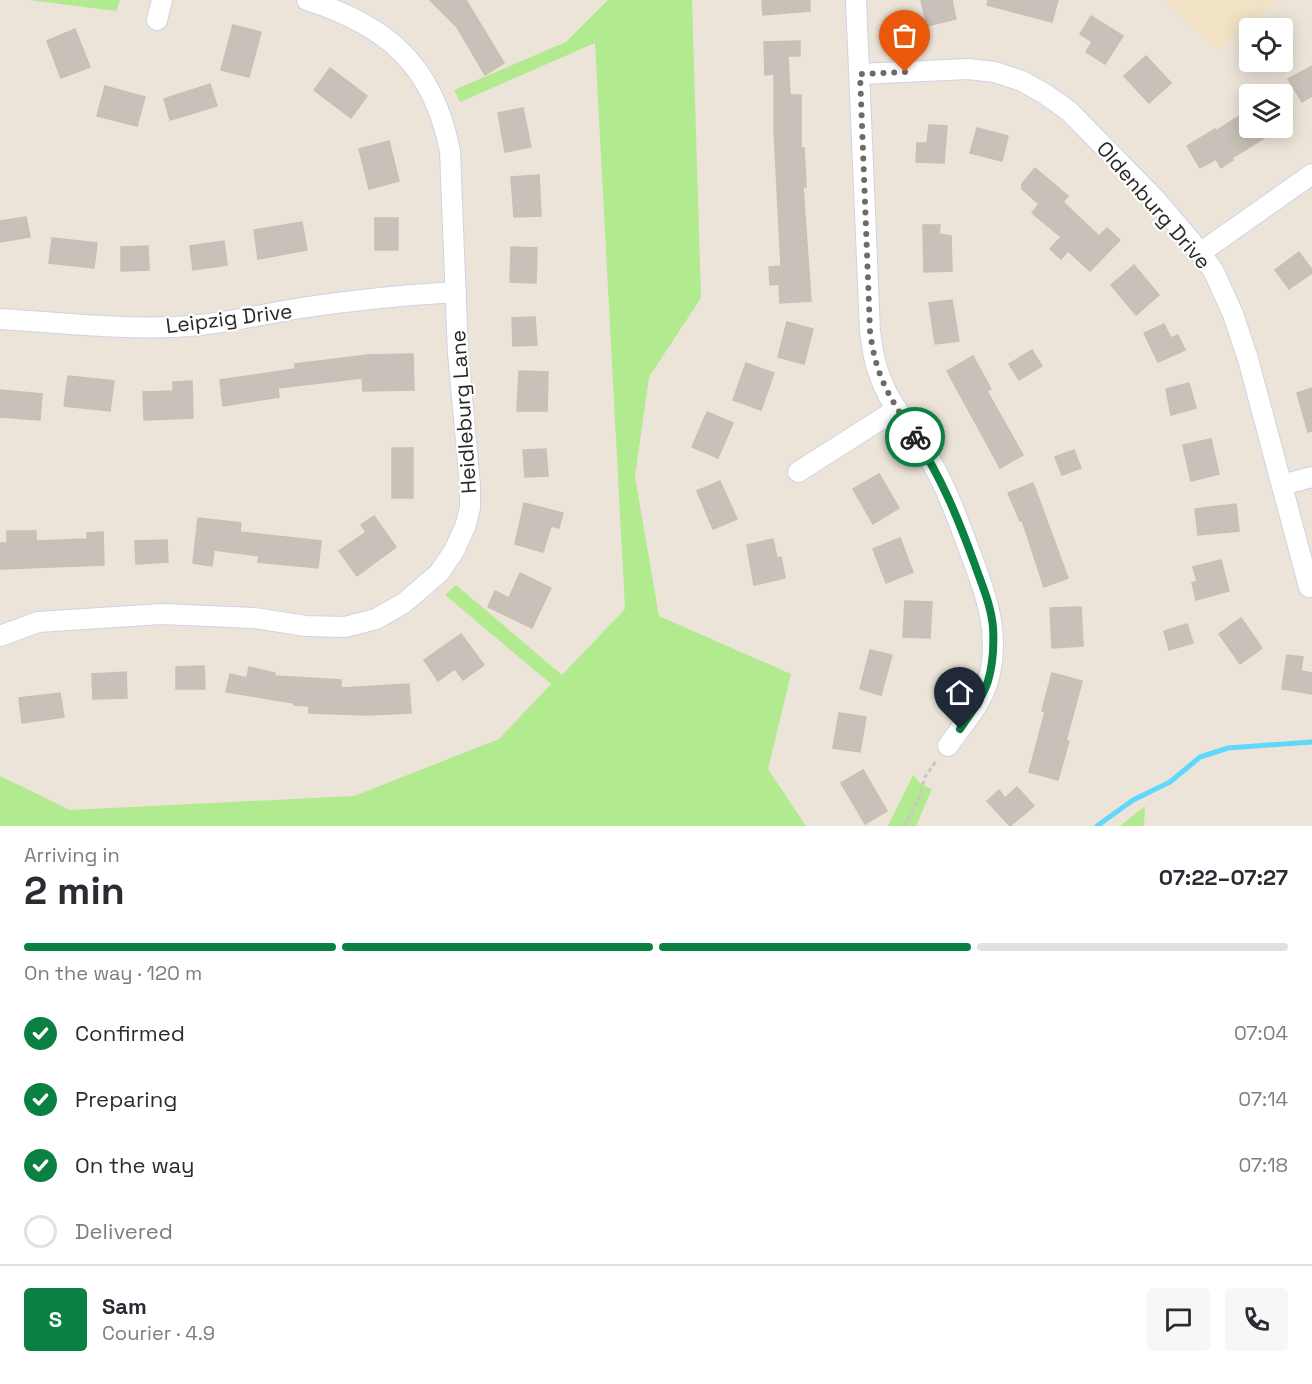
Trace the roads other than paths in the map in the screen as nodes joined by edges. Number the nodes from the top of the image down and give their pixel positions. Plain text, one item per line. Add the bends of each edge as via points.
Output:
1 (162, 0) edge
2 (307, 0) edge
3 (856, 0) edge
4 (157, 20) dead end
5 (860, 74) junction
6 (1312, 174) edge
7 (1200, 253) junction
8 (456, 292) junction
9 (1, 319) edge
10 (897, 409) junction
11 (798, 472) dead end
12 (1312, 477) edge
13 (1282, 485) junction
14 (1309, 587) dead end
15 (0, 636) edge
16 (948, 746) road end

1 - 4 street
2 - 8 street, Heidleburg Lane via 348,14 375,30 407,57 425,81 438,108 450,151
3 - 5 street
5 - 7 street, Oldenburg Drive via 968,69 1022,81 1069,111 1156,200
5 - 10 street via 870,331 878,371
6 - 7 street
7 - 13 street, Oldenburg Drive via 1213,270 1233,314
8 - 9 street, Leipzig Drive via 365,299 176,327
8 - 15 street, Heidleburg Lane via 470,508 449,559 429,583 404,603 376,619 332,628 254,618 162,614 38,622
10 - 11 street
10 - 16 street via 933,466 954,509 993,625 988,680
12 - 13 street
13 - 14 street, Oldenburg Drive

